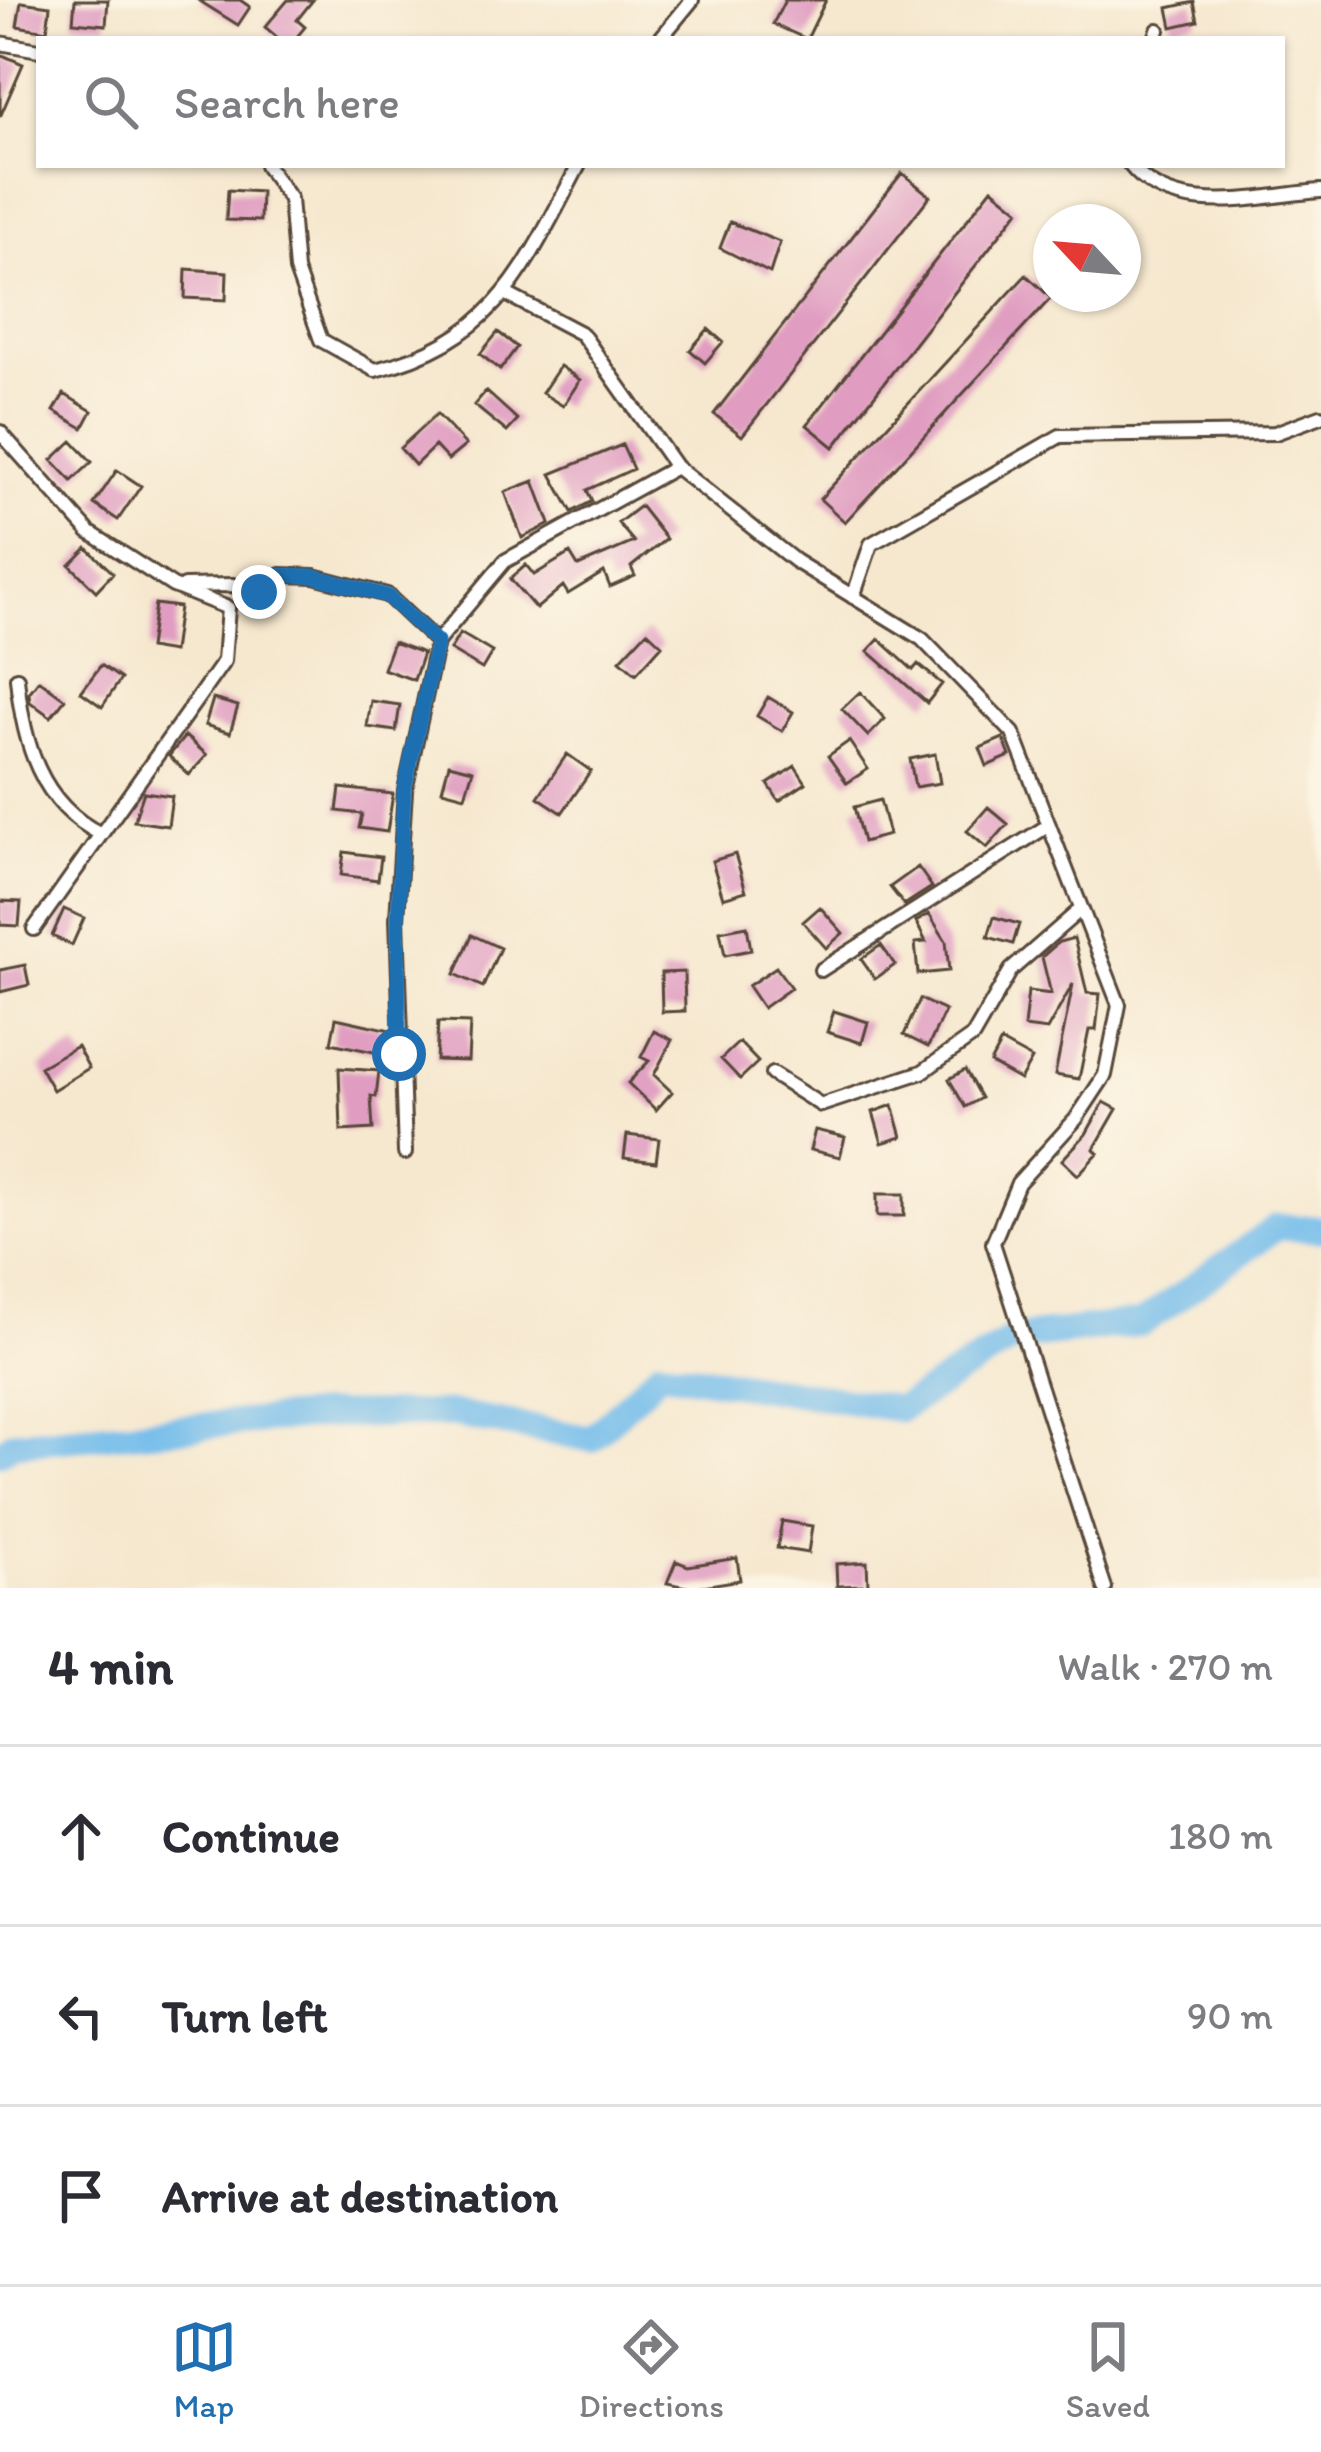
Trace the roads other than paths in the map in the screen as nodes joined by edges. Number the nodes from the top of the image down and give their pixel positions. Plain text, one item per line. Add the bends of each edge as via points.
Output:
1 (692, 0) edge
2 (662, 36) edge
3 (0, 43) edge
4 (36, 49) edge
5 (268, 168) edge
6 (577, 168) edge
7 (1135, 168) edge
8 (1321, 191) edge
9 (508, 295) junction
10 (1321, 416) edge
11 (0, 432) edge
12 (676, 466) junction
13 (173, 586) junction
14 (853, 597) junction
15 (437, 642) junction
16 (17, 679) dead end
17 (1049, 825) junction
18 (101, 833) junction
19 (1082, 909) junction
20 (34, 929) dead end
21 (821, 970) dead end
22 (772, 1074) dead end
23 (405, 1154) dead end
24 (1105, 1588) edge

1 - 2 street
3 - 4 street
5 - 9 street via 290,199 296,271 321,340 375,370 422,359
6 - 9 street
7 - 8 street via 1174,193 1217,203
9 - 12 street via 582,334
10 - 14 street via 1275,433 1060,436 871,544
11 - 13 street via 89,532
12 - 14 street
12 - 15 street via 505,561
13 - 15 street via 259,592 281,575 314,576 387,596
13 - 18 street via 228,608 224,662
14 - 17 street via 922,639 1013,733
15 - 23 street via 404,791 398,920
16 - 18 street via 22,729 40,774 71,819
17 - 19 street
17 - 21 street
18 - 20 street
19 - 22 street via 1011,970 973,1036 922,1072 821,1105
19 - 24 street via 1119,1006 1105,1075 1018,1184 993,1243

